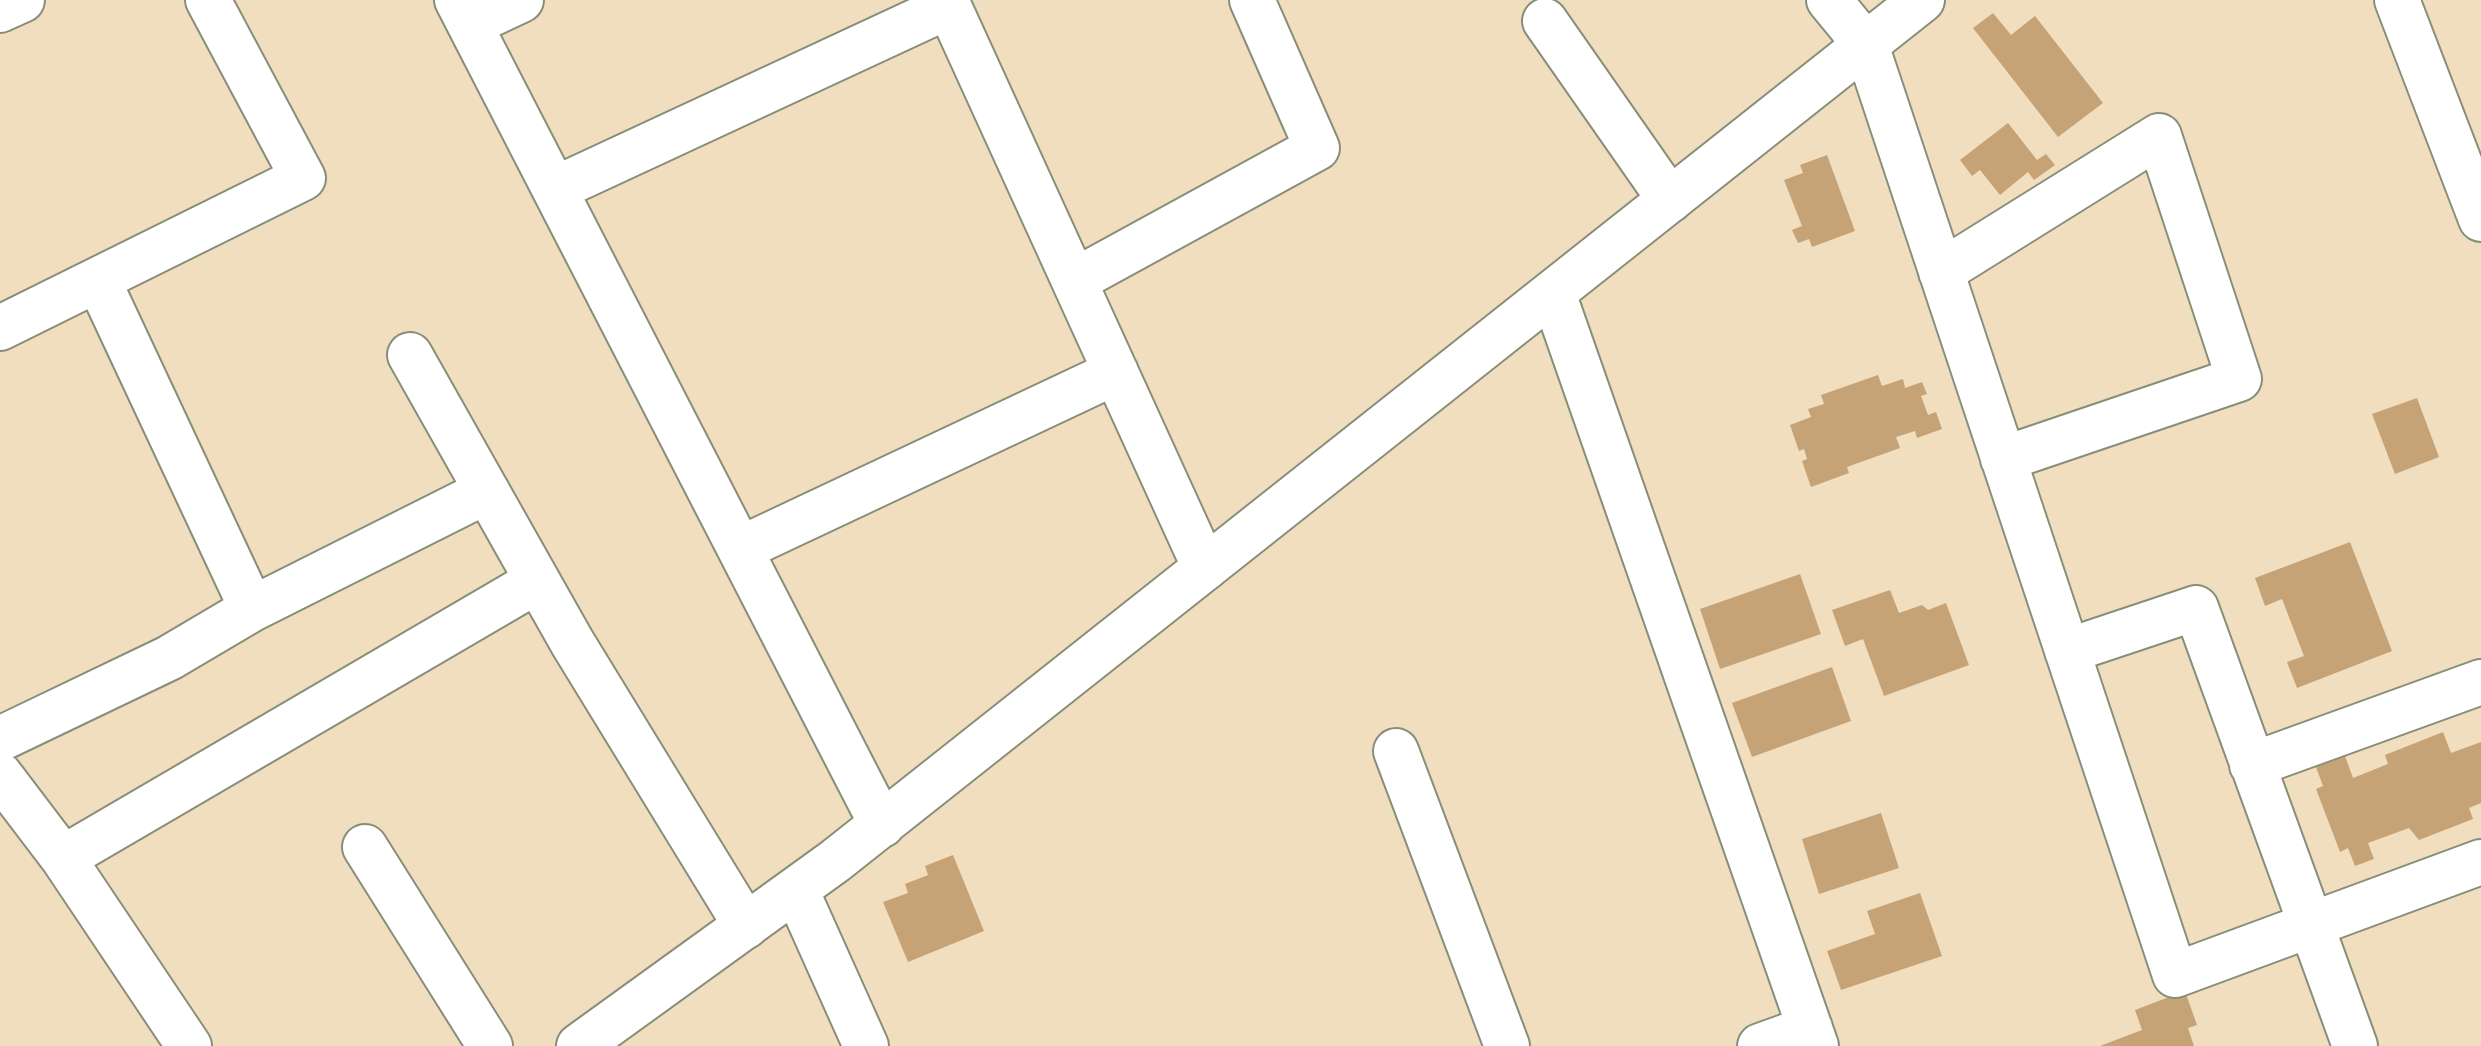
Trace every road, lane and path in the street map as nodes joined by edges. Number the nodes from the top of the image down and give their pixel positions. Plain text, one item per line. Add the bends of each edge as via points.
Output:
1 (22, 0) edge
2 (208, 0) edge
3 (521, 0) edge
4 (1252, 0) edge
5 (1829, 0) edge
6 (1922, 0) edge
7 (2397, 0) edge
8 (947, 3) edge
9 (0, 10) edge
10 (464, 12) edge
11 (1545, 21) dead end
12 (1866, 45) junction
13 (555, 189) junction
14 (1670, 200) junction
15 (2481, 219) edge
16 (1941, 272) junction
17 (98, 280) junction
18 (1074, 281) junction
19 (1553, 293) junction
20 (0, 328) edge
21 (410, 355) dead end
22 (1116, 372) junction
23 (2003, 459) junction
24 (487, 491) junction
25 (740, 549) junction
26 (1205, 568) junction
27 (537, 581) junction
28 (252, 609) junction
29 (2067, 651) junction
30 (2481, 682) edge
31 (0, 739) edge
32 (1396, 751) dead end
33 (2252, 765) junction
34 (0, 775) edge
35 (882, 825) junction
36 (365, 847) dead end
37 (63, 858) junction
38 (2481, 862) edge
39 (796, 890) junction
40 (746, 926) junction
41 (2311, 926) junction
42 (1813, 1037) edge
43 (189, 1046) edge
44 (490, 1046) edge
45 (579, 1046) edge
46 (866, 1046) edge
47 (1507, 1046) edge
48 (1760, 1046) edge
49 (2355, 1046) edge

1 - 9 street
2 - 17 street via 303,178
3 - 10 street
4 - 18 street via 1317,148
5 - 12 street
6 - 12 street
7 - 15 street
8 - 13 street
8 - 18 street
10 - 13 street
11 - 14 street
12 - 14 street
12 - 16 street
13 - 25 street
14 - 19 street
16 - 23 street
16 - 23 street via 2159,136 2239,379
17 - 20 street
17 - 28 street
18 - 22 street
19 - 26 street
19 - 42 street
21 - 24 street
22 - 25 street
22 - 26 street
23 - 29 street
24 - 27 street
24 - 28 street
25 - 35 street
26 - 35 street
27 - 37 street
27 - 40 street
28 - 31 street via 169,658
29 - 33 street via 2196,608
29 - 41 street via 2175,975
30 - 33 street
32 - 47 street
33 - 41 street
34 - 37 street
35 - 39 street
36 - 44 street
37 - 43 street
38 - 41 street
39 - 40 street
39 - 46 street
40 - 45 street
41 - 49 street
42 - 48 street

